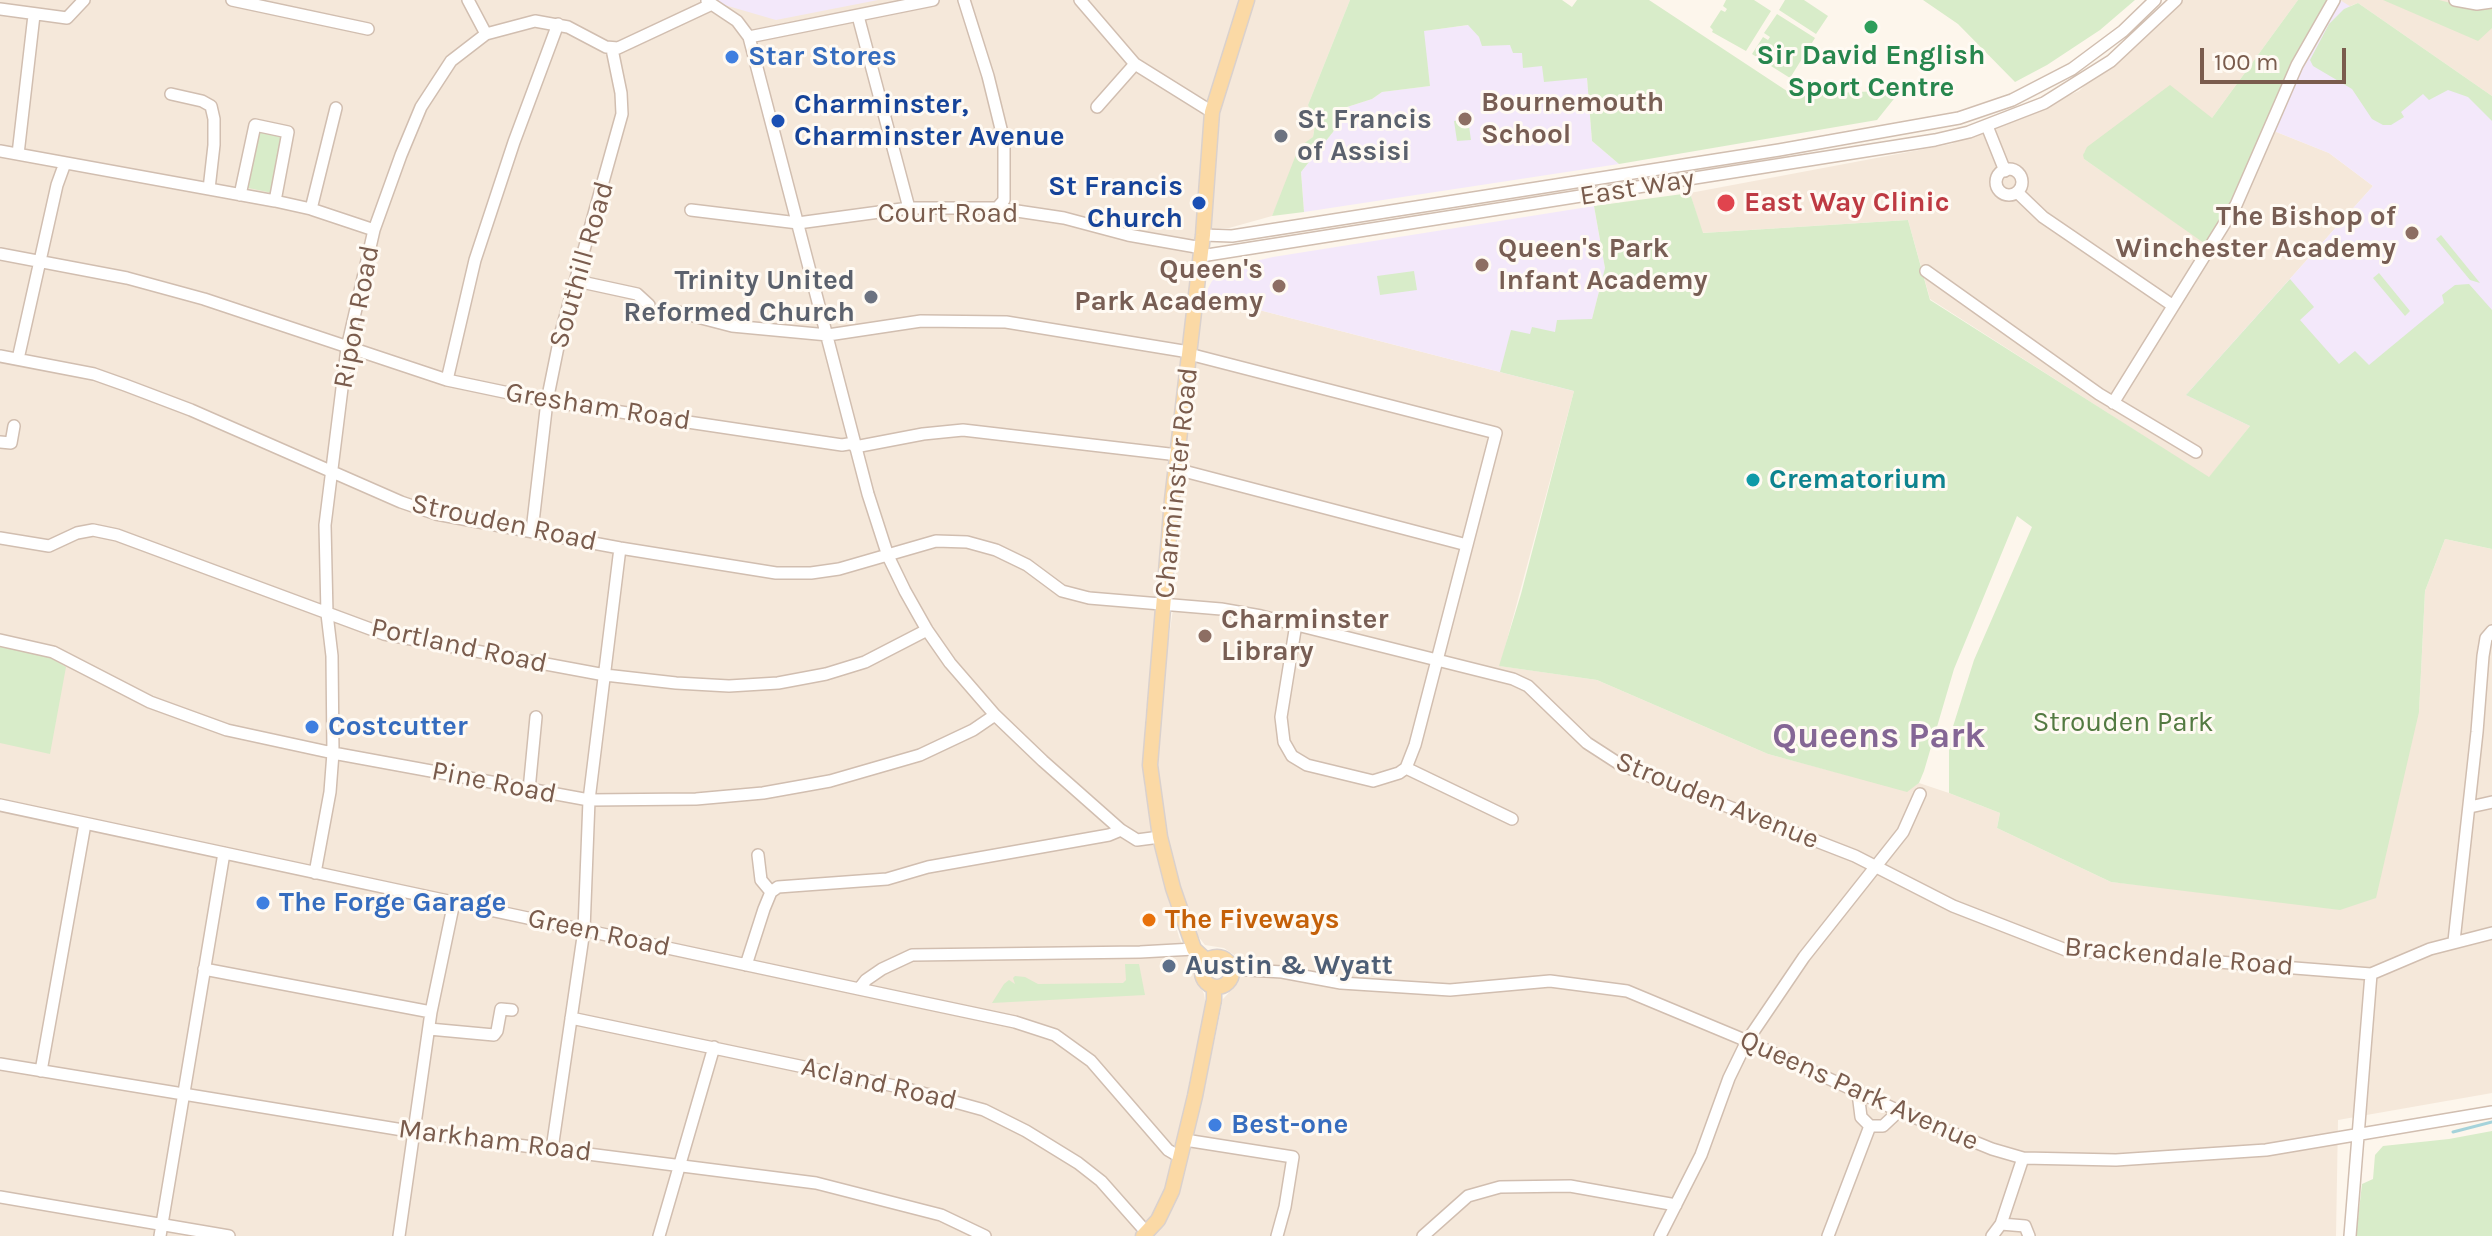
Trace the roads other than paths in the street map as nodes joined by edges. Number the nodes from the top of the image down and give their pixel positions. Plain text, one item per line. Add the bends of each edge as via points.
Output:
1 (232, 0) edge
2 (468, 0) edge
3 (933, 0) edge
4 (964, 0) edge
5 (1080, 0) edge
6 (1247, 0) edge
7 (2155, 0) edge
8 (2176, 0) edge
9 (2334, 0) edge
10 (2455, 0) edge
11 (250, 2) edge
12 (708, 2) edge
13 (2492, 2) edge
14 (78, 3) edge
15 (0, 9) edge
16 (34, 15) junction
17 (858, 16) junction
18 (558, 24) junction
19 (368, 29) dead end
20 (486, 34) junction
21 (749, 37) junction
22 (612, 49) junction
23 (1135, 64) junction
24 (171, 94) dead end
25 (1097, 107) dead end
26 (336, 108) dead end
27 (1212, 112) junction
28 (1987, 126) junction
29 (0, 151) edge
30 (18, 154) junction
31 (65, 163) junction
32 (2005, 171) junction
33 (209, 189) junction
34 (2018, 193) junction
35 (240, 195) junction
36 (275, 201) junction
37 (909, 208) junction
38 (997, 208) junction
39 (311, 209) junction
40 (691, 210) dead end
41 (798, 223) junction
42 (374, 230) junction
43 (1202, 246) junction
44 (0, 254) edge
45 (41, 260) junction
46 (1926, 271) dead end
47 (577, 281) junction
48 (649, 305) dead end
49 (2172, 305) junction
50 (678, 312) dead end
51 (828, 335) junction
52 (347, 348) junction
53 (1189, 353) junction
54 (0, 356) edge
55 (18, 359) junction
56 (447, 380) junction
57 (547, 401) junction
58 (2113, 403) junction
59 (14, 426) dead end
60 (0, 442) edge
61 (855, 445) junction
62 (2196, 452) dead end
63 (1177, 462) junction
64 (331, 471) junction
65 (532, 531) junction
66 (0, 538) edge
67 (1467, 545) junction
68 (620, 548) junction
69 (888, 556) junction
70 (1165, 603) junction
71 (327, 614) junction
72 (1296, 624) junction
73 (927, 630) junction
74 (2492, 631) edge
75 (0, 640) edge
76 (1438, 660) junction
77 (605, 675) junction
78 (995, 715) junction
79 (536, 717) dead end
80 (333, 753) junction
81 (1406, 768) junction
82 (529, 790) junction
83 (1920, 794) dead end
84 (589, 800) junction
85 (2492, 802) edge
86 (0, 805) edge
87 (2470, 807) junction
88 (1512, 819) dead end
89 (85, 824) junction
90 (1121, 830) junction
91 (1160, 837) junction
92 (224, 853) junction
93 (758, 855) dead end
94 (1875, 869) junction
95 (315, 873) junction
96 (771, 892) junction
97 (454, 902) junction
98 (584, 930) junction
99 (2492, 933) edge
100 (2454, 941) junction
101 (1194, 949) junction
102 (1207, 961) junction
103 (746, 965) junction
104 (204, 969) junction
105 (1232, 969) junction
106 (2371, 974) junction
107 (1214, 987) junction
108 (859, 989) junction
109 (512, 1010) dead end
110 (431, 1012) junction
111 (571, 1018) junction
112 (429, 1029) junction
113 (1747, 1041) junction
114 (714, 1047) junction
115 (0, 1064) edge
116 (41, 1071) junction
117 (1858, 1093) junction
118 (184, 1094) junction
119 (1899, 1111) junction
120 (2492, 1112) edge
121 (1870, 1126) junction
122 (415, 1132) junction
123 (2357, 1136) junction
124 (1185, 1140) junction
125 (552, 1149) junction
126 (1180, 1157) junction
127 (2023, 1158) junction
128 (679, 1165) junction
129 (0, 1197) edge
130 (1676, 1205) junction
131 (2001, 1224) junction
132 (161, 1231) edge
133 (1145, 1234) edge
134 (229, 1236) edge
135 (399, 1236) edge
136 (659, 1236) edge
137 (985, 1236) edge
138 (1277, 1236) edge
139 (1423, 1236) edge
140 (1660, 1236) edge
141 (1828, 1236) edge
142 (1992, 1236) edge
143 (2029, 1236) edge
144 (2350, 1236) edge

1 - 11 street
2 - 20 street
3 - 17 street
4 - 38 street via 1004,141 1004,200
5 - 23 street
6 - 27 main road, Charminster Road
7 - 43 street, East Way via 2072,69 2012,100 1959,118 1232,236
8 - 28 street, East Way via 2111,61 2044,103
9 - 49 street via 2297,65 2236,205
10 - 13 street
11 - 19 street
12 - 21 street via 737,21
12 - 22 street
14 - 16 street via 67,18
15 - 16 street
16 - 30 street
17 - 21 street
17 - 37 street
18 - 20 street, Ripon Road via 535,21
18 - 22 street, Ripon Road
18 - 56 street via 475,260
20 - 42 street, Ripon Road via 451,61 421,107
21 - 41 street
22 - 47 street, Southill Road via 622,114
23 - 25 street
23 - 27 street
24 - 33 street via 211,106
26 - 39 street
27 - 43 main road, Charminster Road
28 - 32 street
28 - 43 street, East Way via 1921,143
29 - 30 street
30 - 31 street
31 - 33 street
31 - 45 street
32 - 34 street via 2018,173
32 - 34 street via 1998,176 1998,188
33 - 35 street
34 - 49 street via 2043,217
35 - 36 street
35 - 36 street via 255,125 288,132
36 - 39 street
37 - 38 street, Court Road
37 - 41 street, Court Road
38 - 43 street, Court Road
39 - 42 street
40 - 41 street, Court Road
41 - 51 street
42 - 52 street, Ripon Road
43 - 53 main road, Charminster Road
44 - 45 street, Gresham Road
45 - 52 street, Gresham Road via 204,299
45 - 55 street
46 - 58 street
47 - 48 street via 637,294
47 - 57 street, Southill Road
49 - 58 street
50 - 51 street via 732,326
51 - 53 street via 921,321 1006,322
51 - 61 street
52 - 56 street, Gresham Road
52 - 64 street, Ripon Road
53 - 63 main road, Charminster Road
53 - 67 street via 1496,433
54 - 55 street, Strouden Road
55 - 64 street, Strouden Road via 125,385
56 - 57 street, Gresham Road
57 - 61 street, Gresham Road
57 - 65 street, Southill Road
58 - 62 street
59 - 60 street via 11,443
61 - 63 street, Gresham Road via 963,430
61 - 69 street
63 - 67 street, Gresham Road
63 - 70 main road, Charminster Road
64 - 65 street, Strouden Road via 436,514
64 - 71 street, Ripon Road via 325,525
65 - 68 street, Strouden Road
66 - 71 street, Portland Road via 49,546 77,533 103,532
67 - 76 street
68 - 69 street, Strouden Road via 776,573 839,569
68 - 77 street
69 - 70 street, Strouden Avenue via 936,541 967,542 1027,565 1062,591
69 - 73 street
70 - 72 street, Strouden Avenue
70 - 91 main road, Charminster Road via 1150,765
71 - 77 street, Portland Road via 384,634
71 - 80 street, Ripon Road
72 - 76 street, Strouden Avenue
72 - 81 street via 1281,717 1292,756 1307,765 1373,781
73 - 77 street, Portland Road via 865,662 778,683 729,686
73 - 78 street
74 - 87 street via 2483,656
75 - 80 street, Pine Road via 53,652 189,718
76 - 81 street
76 - 94 street, Strouden Avenue via 1528,686 1587,743 1621,765 1855,856
77 - 84 street
78 - 84 street, Pine Road via 920,755 830,781 696,799
78 - 90 street
79 - 82 street
80 - 82 street, Pine Road
80 - 95 street, Ripon Road
81 - 88 street
82 - 84 street, Pine Road
83 - 94 street via 1903,832
84 - 98 street
85 - 87 street
86 - 89 street, Green Road
87 - 100 street
89 - 92 street, Green Road
89 - 116 street
90 - 91 street via 1137,840
90 - 96 street via 887,879 778,887
91 - 101 main road, Charminster Road
92 - 95 street, Green Road
92 - 104 street
93 - 96 street via 761,880
94 - 106 street, Brackendale Road via 2066,950
94 - 113 street via 1804,957
95 - 97 street, Green Road
96 - 103 street
97 - 98 street, Green Road
97 - 110 street
98 - 103 street, Green Road
98 - 111 street
99 - 100 street, Brackendale Road
100 - 106 street, Brackendale Road
101 - 102 main road, Charminster Road
101 - 108 street via 912,955 882,969
102 - 105 main road via 1222,958
102 - 107 main road via 1202,976
103 - 108 street, Green Road
104 - 110 street
104 - 118 street
105 - 107 main road via 1228,983
105 - 113 street, Queens Park Avenue via 1450,990 1550,981 1587,984 1627,991
106 - 123 street
107 - 124 main road
108 - 126 street, Green Road via 1055,1035 1091,1061 1168,1150
109 - 112 street via 501,1009 494,1035
110 - 112 street
111 - 114 street, Acland Road
111 - 125 street
112 - 122 street
113 - 117 street, Queens Park Avenue
113 - 130 street
114 - 128 street
114 - 133 street, Acland Road via 984,1110 1078,1163 1101,1181
115 - 116 street, Markham Road
116 - 118 street, Markham Road
117 - 119 street, Queens Park Avenue
117 - 121 street via 1861,1117
118 - 122 street, Markham Road
118 - 132 street
119 - 121 street via 1883,1126
119 - 127 street, Queens Park Avenue
120 - 123 street, Queens Park Avenue
121 - 141 street
122 - 125 street, Markham Road
122 - 135 street
123 - 127 street, Queens Park Avenue via 2214,1155
123 - 144 street
124 - 126 main road
124 - 138 street via 1293,1157
125 - 128 street, Markham Road
126 - 133 main road via 1172,1191
127 - 131 street
128 - 136 street
128 - 137 street, Markham Road via 839,1188 941,1215
129 - 132 street
130 - 139 street via 1570,1186 1500,1187 1468,1196
130 - 140 street
131 - 142 street
131 - 143 street via 2025,1226
132 - 134 street

